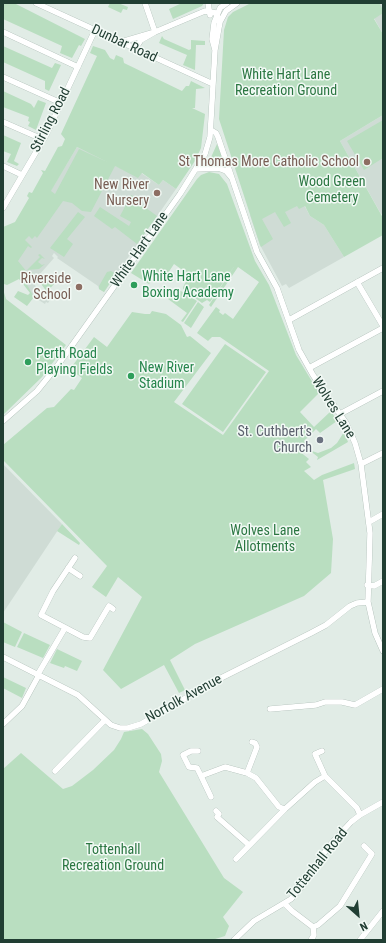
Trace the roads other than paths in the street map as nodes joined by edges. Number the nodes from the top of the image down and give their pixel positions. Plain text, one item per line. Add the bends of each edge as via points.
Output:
1 (36, 3) edge
2 (145, 3) edge
3 (208, 3) edge
4 (227, 3) edge
5 (237, 3) edge
6 (212, 13) junction
7 (217, 22) junction
8 (95, 30) junction
9 (3, 32) edge
10 (155, 32) junction
11 (121, 42) junction
12 (135, 49) junction
13 (78, 67) junction
14 (3, 77) edge
15 (213, 84) junction
16 (61, 103) junction
17 (3, 122) edge
18 (210, 130) junction
19 (42, 139) junction
20 (3, 166) edge
21 (196, 169) junction
22 (22, 175) junction
23 (231, 177) junction
24 (3, 208) edge
25 (383, 268) edge
26 (357, 282) junction
27 (289, 320) junction
28 (383, 327) edge
29 (309, 368) junction
30 (383, 391) edge
31 (340, 414) junction
32 (3, 421) edge
33 (383, 453) edge
34 (361, 464) junction
35 (383, 514) edge
36 (369, 522) junction
37 (75, 558) dead end
38 (68, 568) junction
39 (80, 576) dead end
40 (383, 581) edge
41 (368, 586) junction
42 (368, 602) junction
43 (113, 609) dead end
44 (65, 628) junction
45 (383, 651) edge
46 (3, 657) edge
47 (38, 674) junction
48 (383, 689) edge
49 (270, 709) dead end
50 (105, 720) junction
51 (3, 724) edge
52 (252, 742) dead end
53 (322, 751) dead end
54 (198, 752) dead end
55 (55, 771) dead end
56 (248, 773) junction
57 (201, 776) junction
58 (325, 776) junction
59 (211, 797) dead end
60 (383, 802) edge
61 (285, 809) junction
62 (216, 811) dead end
63 (360, 815) junction
64 (249, 845) junction
65 (364, 846) dead end
66 (236, 859) dead end
67 (285, 904) junction
68 (383, 911) edge
69 (315, 928) junction
70 (234, 940) edge
71 (311, 940) edge
72 (360, 940) edge

1 - 8 street, Dunbar Road
2 - 10 street
3 - 6 street
4 - 6 street
5 - 7 street, White Hart Lane
6 - 7 street via 212,18
6 - 10 street via 199,14
7 - 15 street, White Hart Lane
8 - 11 street, Dunbar Road
8 - 13 street, Stirling Road
9 - 13 street
10 - 11 street
10 - 12 street via 141,40
11 - 12 street, Dunbar Road
12 - 15 street, Dunbar Road
13 - 16 street, Stirling Road
14 - 16 street
15 - 18 street, White Hart Lane
16 - 19 street, Stirling Road
17 - 19 street
18 - 21 street, White Hart Lane via 205,154
18 - 23 street, Wolves Lane via 217,134
19 - 22 street, Stirling Road
20 - 22 street
21 - 23 street via 218,168 226,171
21 - 32 street, White Hart Lane via 58,365 37,391
22 - 24 street, Stirling Road
23 - 27 street, Wolves Lane via 257,252 277,288
25 - 26 street
26 - 27 street
26 - 28 street
27 - 29 street, Wolves Lane via 299,350
28 - 29 street
29 - 31 street, Wolves Lane
30 - 31 street
31 - 34 street, Wolves Lane via 353,436
33 - 34 street
34 - 36 street, Wolves Lane
35 - 36 street
36 - 41 street, Wolves Lane
37 - 38 street
38 - 39 street
38 - 44 street via 41,612 42,616
40 - 41 street
41 - 42 street, Wolves Lane
42 - 45 street, Wolves Lane via 375,633
42 - 50 street, Norfolk Avenue via 350,606 311,634 217,680 141,724 120,728
43 - 44 street via 109,606 90,638
44 - 47 street
46 - 47 street, Norfolk Avenue
47 - 50 street, Norfolk Avenue via 78,694
47 - 51 street via 22,706
48 - 49 street via 355,705 325,702
50 - 55 street
52 - 56 street via 256,747
53 - 58 street via 316,754
54 - 57 street via 191,751 183,755 189,767 197,768
56 - 57 street via 225,767
56 - 61 street via 256,778 279,807
57 - 59 street
58 - 61 street
58 - 63 street via 357,808
60 - 63 street, Tottenhall Road
61 - 64 street
62 - 64 street via 219,814 217,817
63 - 67 street, Tottenhall Road via 328,847 303,885
64 - 66 street
65 - 69 street via 372,854 340,906
67 - 69 street
67 - 70 street, Tottenhall Road via 254,921
68 - 72 street
69 - 71 street

